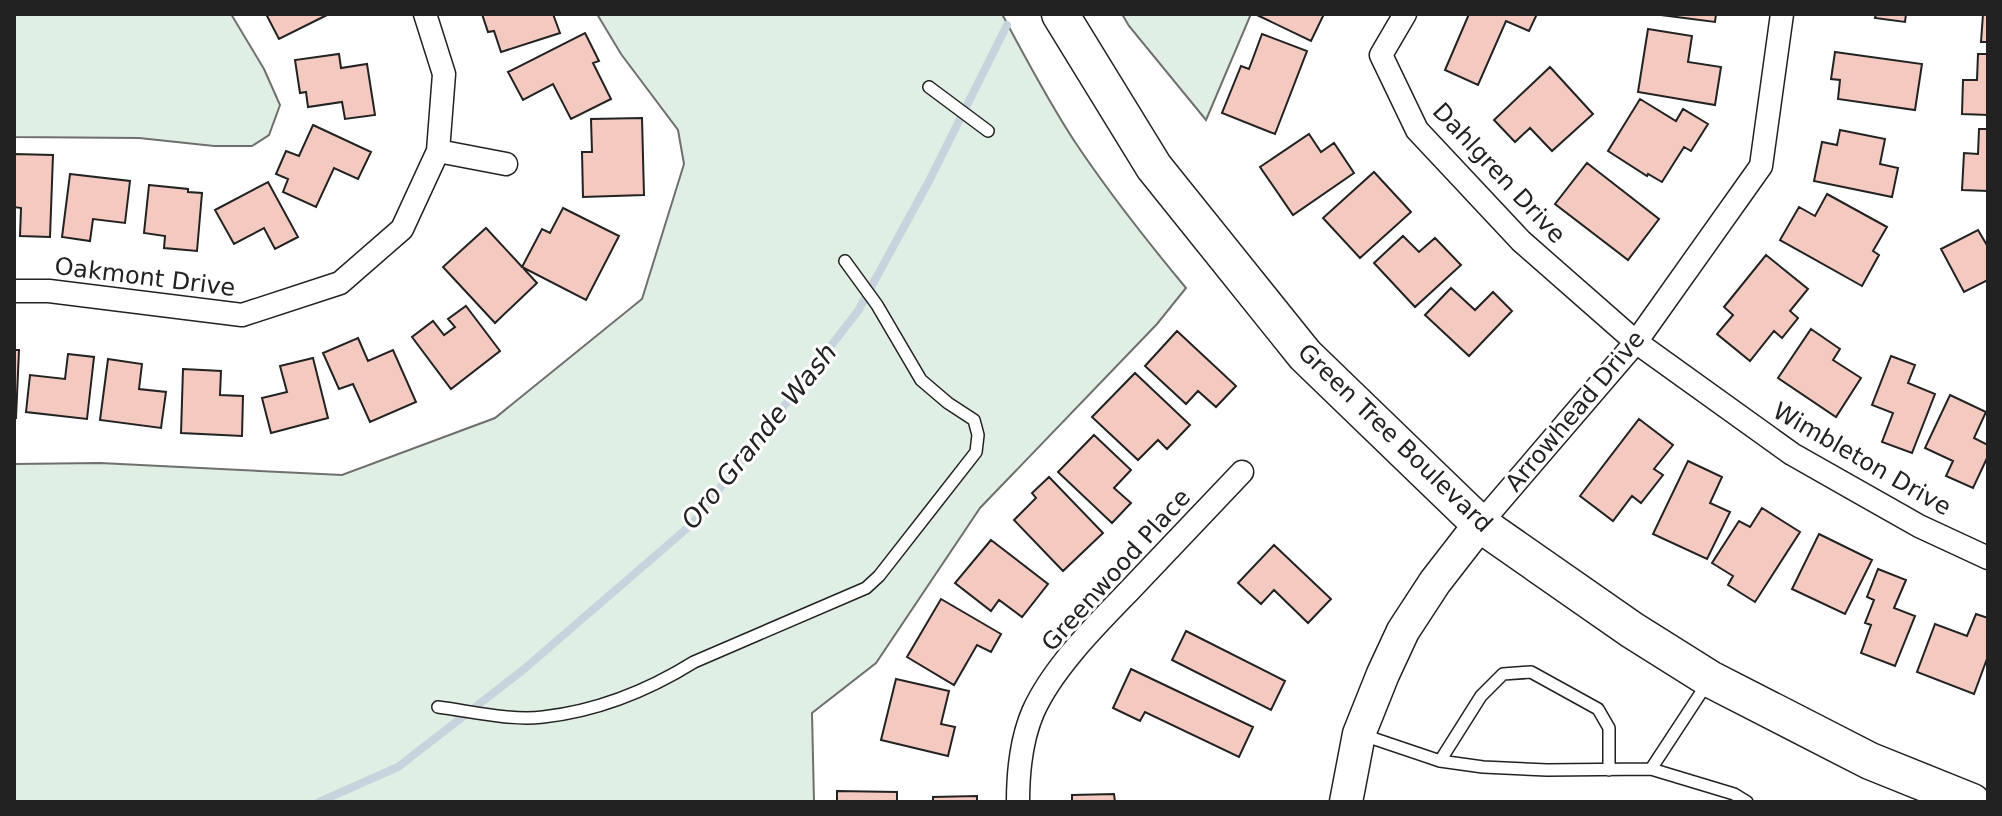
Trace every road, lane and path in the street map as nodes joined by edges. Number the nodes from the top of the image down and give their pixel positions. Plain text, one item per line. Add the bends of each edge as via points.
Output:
1 (425, 14) edge
2 (1060, 14) edge
3 (1405, 14) edge
4 (1782, 14) edge
5 (929, 87) dead end
6 (988, 131) dead end
7 (438, 151) junction
8 (506, 164) dead end
9 (845, 261) dead end
10 (14, 291) edge
11 (1636, 342) junction
12 (1242, 472) dead end
13 (1480, 524) junction
14 (1988, 558) edge
15 (1710, 679) junction
16 (438, 707) dead end
17 (1359, 734) junction
18 (1440, 761) junction
19 (1651, 769) junction
20 (1609, 770) junction
21 (1018, 802) edge
22 (1346, 802) edge
23 (1747, 802) edge
24 (1972, 802) edge

1 - 7 street, Oakmont Drive via 444,74
2 - 13 main road, Green Tree Boulevard via 1154,167 1305,355
3 - 11 street, Dahlgren Drive via 1381,55 1417,130 1521,241
4 - 11 street, Arrowhead Drive via 1761,166
5 - 6 lane
7 - 8 street
7 - 10 street, Oakmont Drive via 402,229 340,283 242,315
9 - 16 lane via 921,380 974,420 978,435 976,452 879,576 866,588 694,662 638,693 581,710 541,718
11 - 13 street, Arrowhead Drive
11 - 14 street, Wimbleton Drive via 1792,454 1919,526
12 - 21 street, Greenwood Place via 1049,683 1022,749
13 - 15 main road, Green Tree Boulevard
13 - 17 main road, Arrowhead Drive via 1403,631
15 - 19 lane
15 - 24 main road, Green Tree Boulevard via 1870,761
17 - 18 lane
17 - 22 main road, Arrowhead Drive
18 - 20 lane
18 - 20 lane via 1481,696 1503,674 1531,672 1598,709 1609,728
19 - 20 lane
19 - 23 lane

